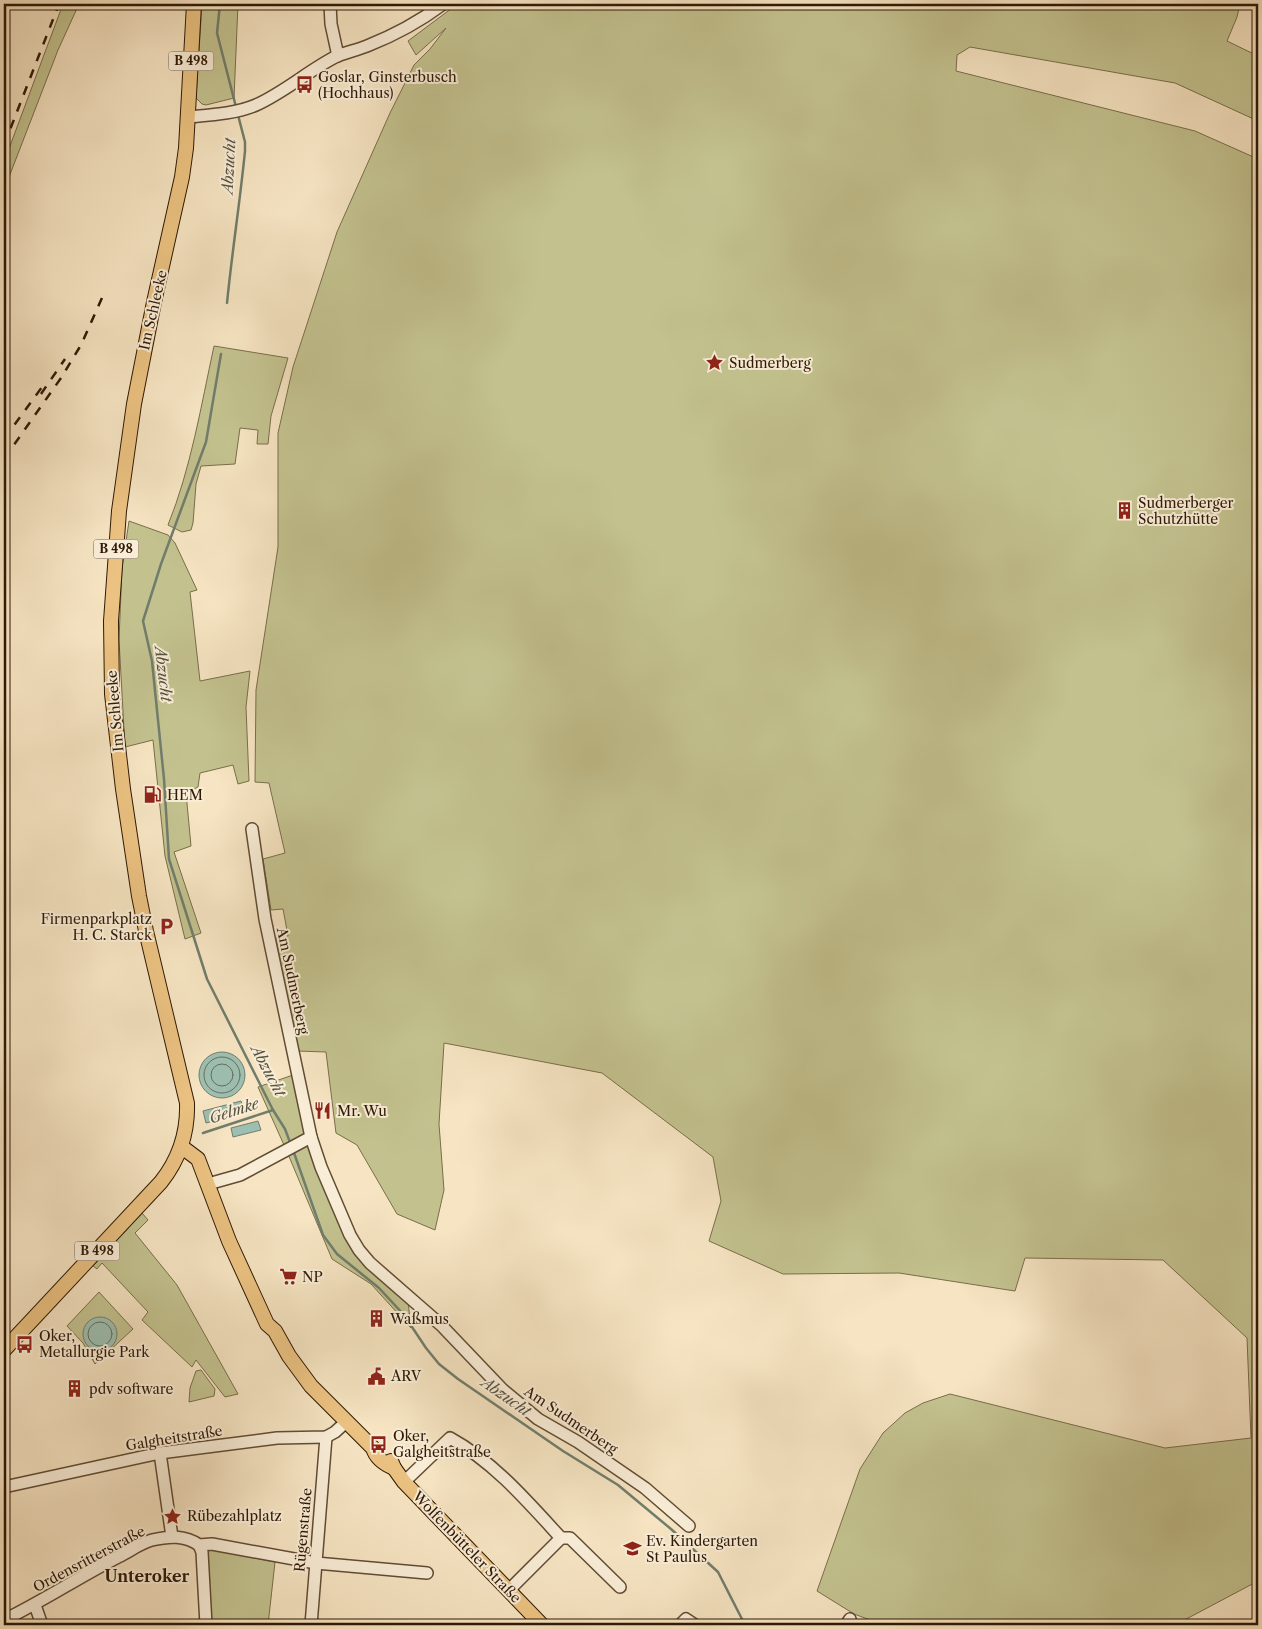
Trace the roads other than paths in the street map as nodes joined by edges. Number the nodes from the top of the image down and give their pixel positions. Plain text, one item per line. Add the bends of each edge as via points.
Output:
1 (194, 4) edge
2 (330, 4) edge
3 (443, 4) edge
4 (338, 56) junction
5 (188, 117) junction
6 (252, 829) dead end
7 (306, 1140) junction
8 (182, 1147) junction
9 (208, 1184) junction
10 (4, 1350) edge
11 (346, 1422) junction
12 (326, 1437) junction
13 (160, 1453) junction
14 (404, 1482) junction
15 (4, 1487) edge
16 (689, 1526) dead end
17 (172, 1537) junction
18 (561, 1538) junction
19 (199, 1545) junction
20 (316, 1563) junction
21 (427, 1573) dead end
22 (620, 1587) dead end
23 (509, 1590) junction
24 (35, 1605) junction
25 (4, 1620) edge
26 (42, 1625) edge
27 (206, 1625) edge
28 (311, 1625) edge
29 (542, 1625) edge

1 - 5 main road, Im Schleeke / B 498
2 - 4 street
3 - 4 street via 395,34
4 - 5 street via 256,105
5 - 8 main road, Im Schleeke / B 498 via 182,177 128,437 111,621 112,694 128,830 146,931 187,1103
6 - 7 street, Am Sudmerberg via 264,919
7 - 9 street via 240,1175
7 - 16 street, Am Sudmerberg via 358,1250 370,1263 441,1325 503,1390 538,1418 645,1488
8 - 9 main road, Wolfenbütteler Straße via 198,1159
8 - 10 main road, Im Schleeke / B 498 via 161,1182
9 - 11 main road, Wolfenbütteler Straße via 229,1242 267,1324 311,1386
11 - 12 street
11 - 14 main road, Wolfenbütteler Straße via 373,1448 378,1458 394,1468
12 - 13 street, Galgheitstraße via 277,1438
12 - 20 street, Rügenstraße
13 - 15 street, Galgheitstraße
13 - 17 street
14 - 18 street via 450,1438 477,1454
14 - 23 main road, Wolfenbütteler Straße
17 - 19 street, Ordensritterstraße via 190,1539
17 - 24 street, Ordensritterstraße via 147,1542
18 - 22 street via 570,1538
18 - 23 street
19 - 20 street, Ordensritterstraße via 212,1544
19 - 27 street
20 - 21 street, Ordensritterstraße
20 - 28 street, Rügenstraße
23 - 29 main road, Wolfenbütteler Straße
24 - 25 street, Ordensritterstraße
24 - 26 street

